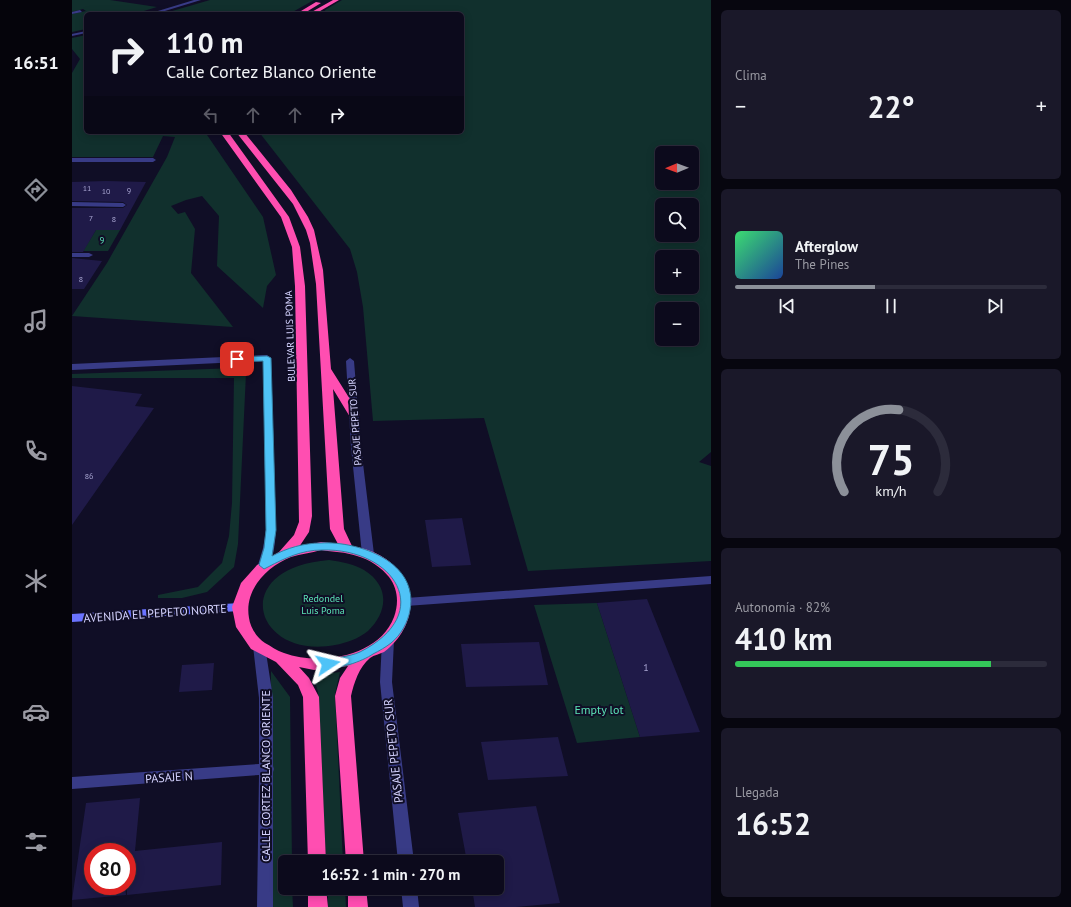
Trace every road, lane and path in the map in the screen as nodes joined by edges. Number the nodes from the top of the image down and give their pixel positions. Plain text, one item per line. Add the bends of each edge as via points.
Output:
1 (199, 0) edge
2 (324, 0) edge
3 (337, 0) edge
4 (80, 11) dead end
5 (157, 12) edge
6 (303, 12) edge
7 (315, 12) edge
8 (72, 13) edge
9 (84, 32) edge
10 (72, 35) edge
11 (225, 134) edge
12 (242, 134) edge
13 (72, 160) edge
14 (153, 160) dead end
15 (72, 204) edge
16 (123, 205) dead end
17 (72, 255) edge
18 (89, 255) dead end
19 (350, 361) dead end
20 (72, 367) edge
21 (326, 368) junction
22 (354, 415) junction
23 (346, 547) junction
24 (285, 554) junction
25 (368, 554) junction
26 (264, 565) junction
27 (711, 580) edge
28 (406, 602) junction
29 (239, 607) junction
30 (72, 618) edge
31 (388, 640) junction
32 (259, 646) junction
33 (364, 655) junction
34 (280, 657) junction
35 (267, 769) junction
36 (72, 783) edge
37 (316, 855) edge
38 (354, 855) edge
39 (405, 855) edge
40 (317, 895) edge
41 (357, 895) edge
42 (410, 895) edge
43 (265, 907) edge
44 (318, 907) edge
45 (358, 907) edge
46 (411, 907) edge

1 - 5 street
2 - 6 highway
3 - 7 highway
4 - 8 street
9 - 10 street
11 - 24 highway, BULEVAR LUIS POMA via 286,217 296,247 301,317 306,516 300,538
12 - 21 highway via 288,194 310,229 317,259
13 - 14 street
15 - 16 street
17 - 18 street
19 - 22 street, PASAJE PEPETO SUR
20 - 26 street via 267,358 271,530
21 - 22 highway
21 - 23 highway via 335,514 337,529
22 - 25 street, PASAJE PEPETO SUR
23 - 24 highway via 315,547
23 - 25 highway
24 - 26 highway
25 - 28 highway via 384,562 396,574 404,587
26 - 29 highway via 243,589
27 - 28 street
28 - 31 highway via 406,610 400,625
29 - 30 main road, AVENIDA EL PEPETO NORTE
29 - 32 highway via 242,624
31 - 33 highway
31 - 39 street, PASAJE PEPETO SUR via 386,682
32 - 34 highway
32 - 35 street, CALLE CORTEZ BLANCO ORIENTE via 266,698
33 - 34 highway via 341,662 316,664
33 - 38 highway via 348,678 343,696
34 - 37 highway via 304,682 311,697
35 - 36 street, PASAJE N
35 - 43 street, CALLE CORTEZ BLANCO ORIENTE
40 - 44 highway
41 - 45 highway
42 - 46 street

